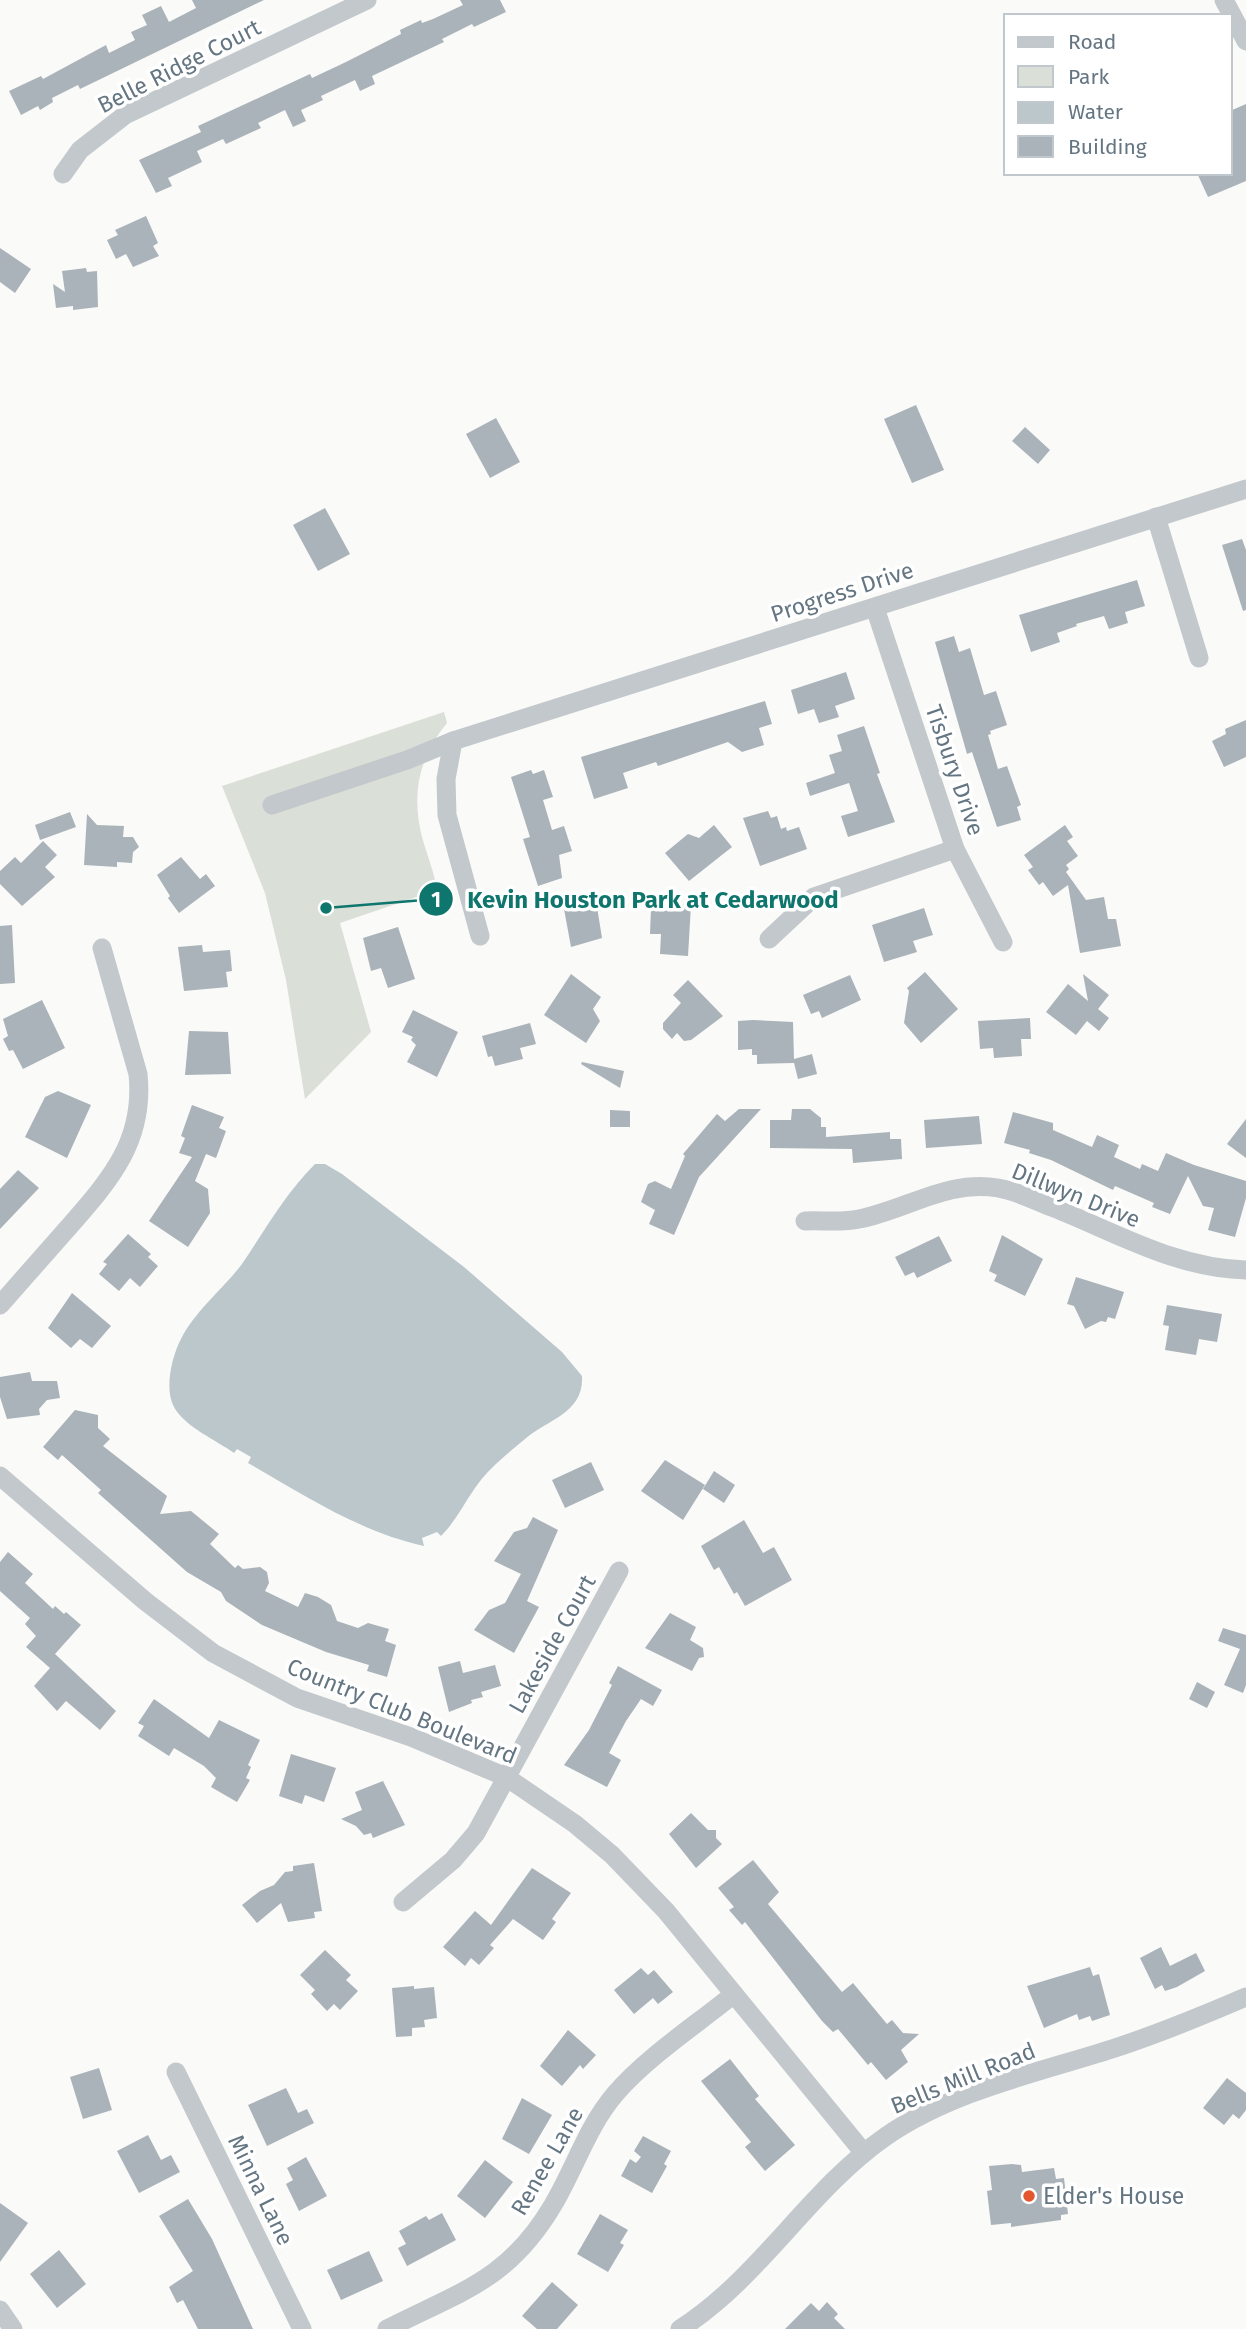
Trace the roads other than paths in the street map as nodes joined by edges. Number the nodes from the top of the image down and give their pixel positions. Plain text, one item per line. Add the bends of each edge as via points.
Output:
1 (367, 0) edge
2 (1232, 15) edge
3 (1246, 41) edge
4 (63, 174) dead end
5 (1246, 489) edge
6 (1156, 517) junction
7 (875, 608) junction
8 (1199, 658) dead end
9 (453, 741) junction
10 (272, 805) dead end
11 (955, 849) junction
12 (480, 936) dead end
13 (769, 939) dead end
14 (1003, 942) dead end
15 (102, 948) dead end
16 (805, 1221) dead end
17 (1246, 1270) edge
18 (0, 1305) edge
19 (0, 1476) edge
20 (619, 1571) dead end
21 (506, 1777) junction
22 (403, 1902) dead end
23 (734, 1994) junction
24 (1246, 1997) edge
25 (176, 2072) dead end
26 (864, 2153) junction
27 (0, 2310) edge
28 (701, 2324) edge
29 (13, 2329) edge
30 (302, 2329) edge
31 (387, 2329) edge
32 (680, 2329) edge

1 - 4 street, Belle Ridge Court via 125,115 80,150
2 - 3 street
5 - 6 street, Progress Drive
6 - 7 street, Progress Drive
6 - 8 street
7 - 9 street, Progress Drive
7 - 11 street, Tisbury Drive
9 - 10 street, Progress Drive
9 - 12 street via 446,779 447,815
11 - 13 street via 814,897
11 - 14 street, Tisbury Drive
15 - 18 street via 138,1074 137,1121 110,1180
16 - 17 street, Dillwyn Drive via 859,1220 922,1196 974,1185 1000,1188 1085,1220 1143,1249 1194,1263
19 - 21 street, Country Club Boulevard via 213,1653 297,1698 411,1737
20 - 21 street, Lakeside Court
21 - 22 street, Lakeside Court via 465,1848
21 - 23 street, Country Club Boulevard via 575,1824 612,1856 666,1911
23 - 26 street, Country Club Boulevard
23 - 31 street, Renee Lane via 617,2092 522,2250 481,2282
24 - 26 street, Bells Mill Road via 1182,2024 949,2104 901,2127
25 - 30 street, Minna Lane
26 - 28 street, Bells Mill Road
27 - 29 street
28 - 32 street, Bells Mill Road

